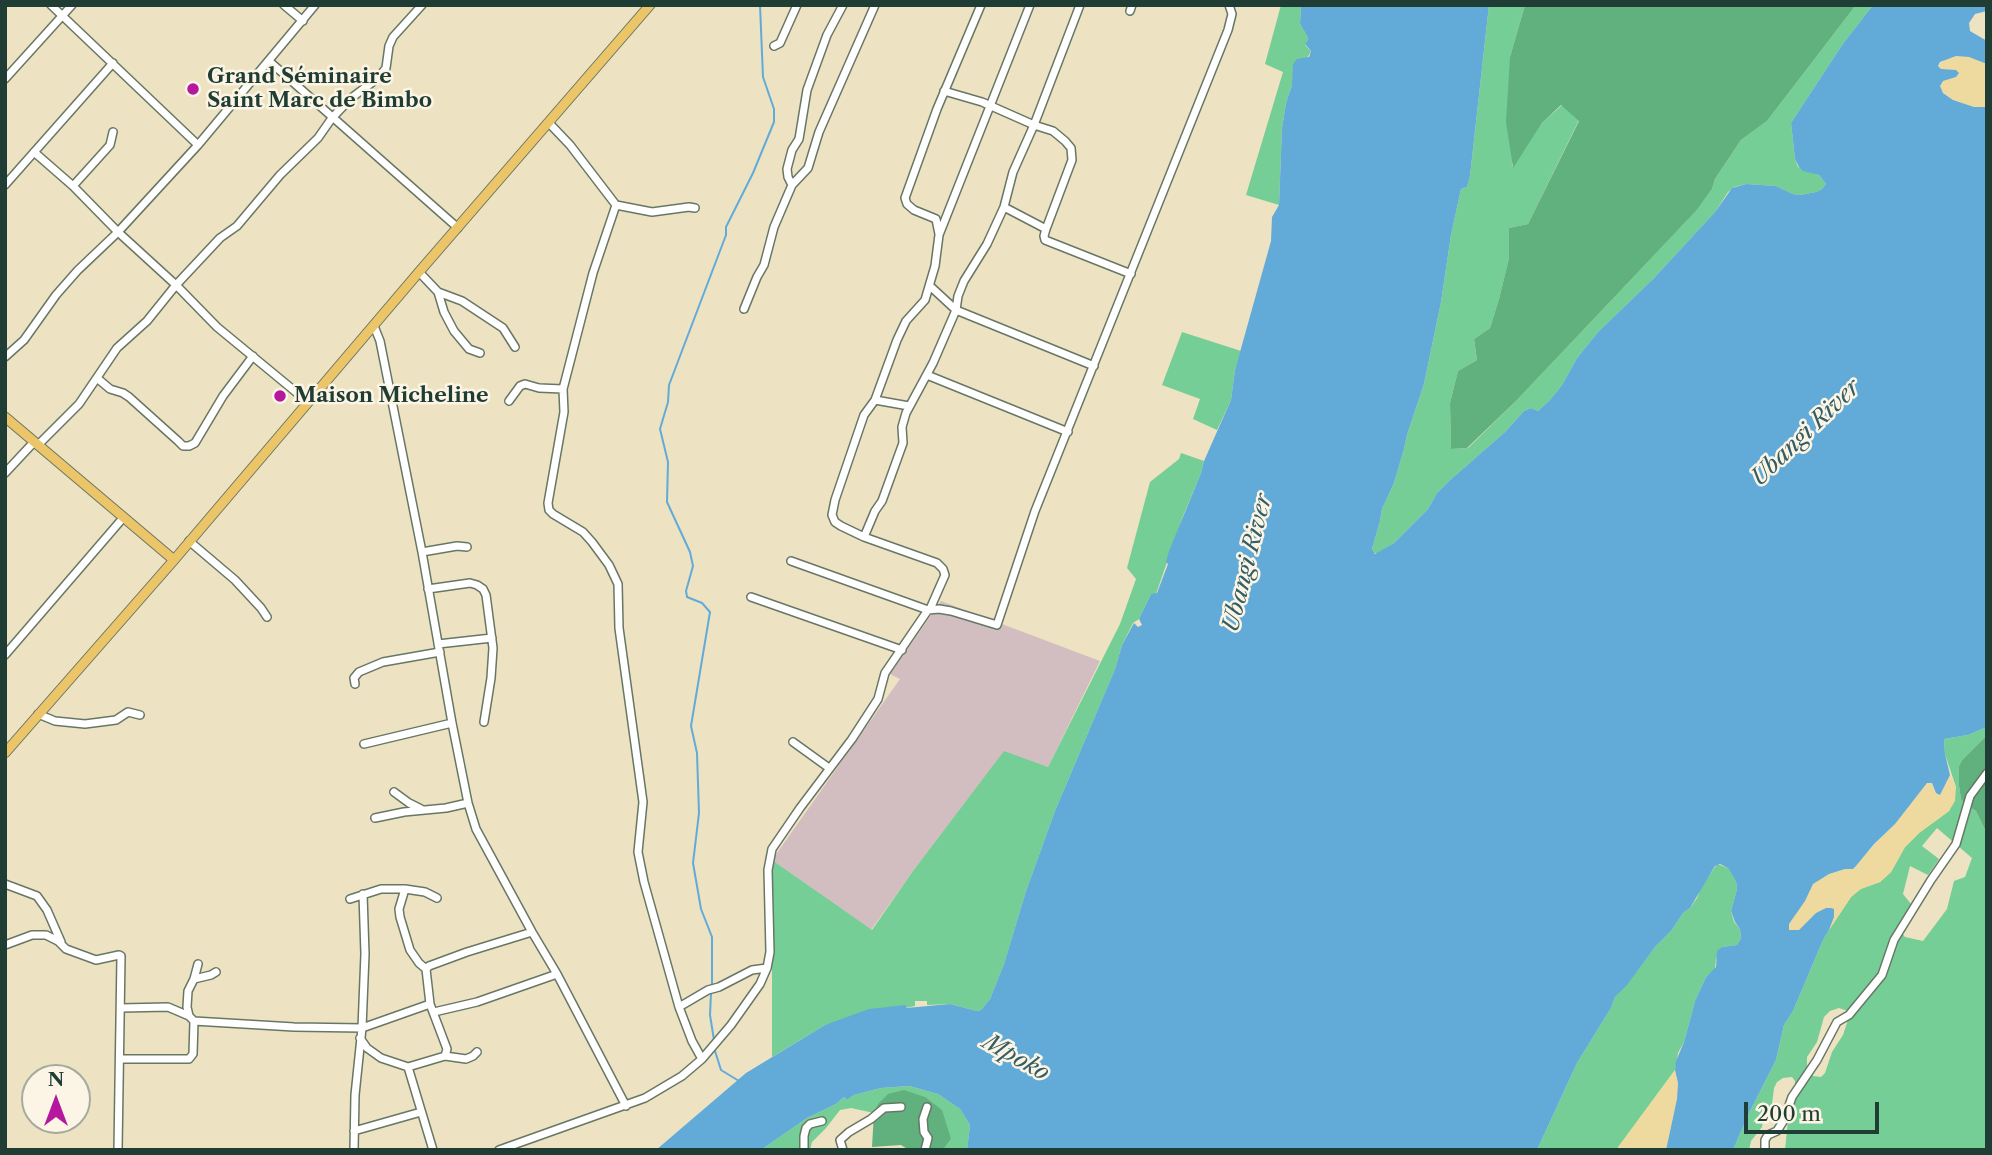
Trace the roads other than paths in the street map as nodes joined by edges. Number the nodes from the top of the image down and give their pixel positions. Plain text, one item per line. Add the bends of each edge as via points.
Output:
1 (51, 5) edge
2 (72, 5) edge
3 (284, 5) edge
4 (315, 5) edge
5 (422, 5) edge
6 (650, 5) edge
7 (797, 5) edge
8 (843, 5) edge
9 (875, 5) edge
10 (981, 5) edge
11 (1030, 5) edge
12 (1080, 5) edge
13 (1229, 5) edge
14 (1238, 5) edge
15 (1233, 14) junction
16 (62, 18) junction
17 (303, 21) junction
18 (774, 46) dead end
19 (269, 61) junction
20 (113, 63) junction
21 (5, 79) edge
22 (944, 91) junction
23 (991, 107) junction
24 (332, 118) junction
25 (549, 123) junction
26 (1034, 125) junction
27 (113, 132) dead end
28 (198, 145) junction
29 (34, 152) junction
30 (5, 184) edge
31 (792, 185) junction
32 (73, 186) junction
33 (616, 205) junction
34 (1004, 206) junction
35 (695, 208) dead end
36 (458, 228) junction
37 (1046, 229) junction
38 (118, 232) junction
39 (939, 235) junction
40 (419, 272) junction
41 (1131, 274) junction
42 (176, 285) junction
43 (930, 286) junction
44 (438, 292) junction
45 (744, 309) dead end
46 (956, 310) junction
47 (374, 326) junction
48 (515, 347) dead end
49 (480, 353) dead end
50 (253, 356) junction
51 (5, 357) edge
52 (1094, 366) junction
53 (927, 375) junction
54 (97, 378) junction
55 (563, 389) junction
56 (875, 400) junction
57 (509, 401) dead end
58 (308, 402) junction
59 (909, 406) junction
60 (5, 417) edge
61 (1068, 432) junction
62 (36, 444) junction
63 (5, 473) edge
64 (123, 518) junction
65 (864, 537) junction
66 (189, 541) junction
67 (467, 547) dead end
68 (422, 552) junction
69 (173, 560) junction
70 (791, 561) dead end
71 (428, 589) junction
72 (751, 597) dead end
73 (929, 609) junction
74 (267, 617) dead end
75 (492, 638) junction
76 (439, 648) junction
77 (902, 650) junction
78 (5, 655) edge
79 (355, 684) dead end
80 (38, 714) junction
81 (140, 715) dead end
82 (484, 722) dead end
83 (452, 723) junction
84 (793, 742) dead end
85 (364, 744) dead end
86 (5, 753) edge
87 (829, 768) junction
88 (1987, 774) edge
89 (394, 792) dead end
90 (468, 803) junction
91 (421, 810) junction
92 (375, 818) dead end
93 (5, 884) edge
94 (405, 889) junction
95 (363, 894) junction
96 (437, 898) dead end
97 (350, 899) dead end
98 (532, 932) junction
99 (5, 945) edge
100 (63, 947) junction
101 (198, 964) dead end
102 (767, 968) junction
103 (426, 969) junction
104 (216, 972) dead end
105 (556, 974) junction
106 (194, 979) junction
107 (430, 1004) junction
108 (679, 1007) junction
109 (121, 1008) junction
110 (434, 1012) junction
111 (191, 1019) junction
112 (362, 1028) junction
113 (360, 1038) junction
114 (477, 1052) dead end
115 (446, 1056) junction
116 (120, 1059) junction
117 (702, 1059) junction
118 (408, 1067) junction
119 (626, 1106) junction
120 (901, 1107) dead end
121 (927, 1107) dead end
122 (421, 1112) junction
123 (822, 1121) dead end
124 (354, 1131) junction
125 (840, 1140) junction
126 (503, 1149) edge
127 (118, 1150) edge
128 (354, 1150) edge
129 (433, 1150) edge
130 (804, 1150) edge
131 (832, 1150) edge
132 (844, 1150) edge
133 (925, 1150) edge
134 (1765, 1150) edge

1 - 16 street
2 - 16 street
3 - 17 street
4 - 17 street
5 - 24 street via 393,37 386,68
6 - 25 main road
7 - 18 street via 780,43
8 - 31 street via 807,90 799,139 788,169
9 - 31 street via 808,168
10 - 22 street
11 - 23 street
12 - 26 street
13 - 15 street
14 - 15 street
15 - 41 street
16 - 20 street
16 - 21 street
17 - 19 street
19 - 24 street
19 - 28 street
20 - 28 street
20 - 29 street
22 - 23 street
22 - 39 street via 905,198 914,210 936,219
23 - 26 street
23 - 39 street
24 - 36 street
24 - 42 street via 237,226
25 - 33 street
25 - 36 main road
26 - 34 street
26 - 37 street via 1053,131 1071,148 1072,160
27 - 32 street via 110,145
28 - 38 street
29 - 30 street
29 - 32 street
31 - 45 street
32 - 38 street
33 - 35 street via 652,212
33 - 55 street
34 - 37 street
34 - 46 street via 964,281
36 - 40 main road
37 - 41 street via 1045,240
38 - 42 street
38 - 51 street via 78,270 24,340
39 - 43 street
40 - 44 street
40 - 47 main road
41 - 52 street
42 - 50 street
42 - 54 street via 117,348
43 - 46 street
43 - 56 street via 925,300 906,321
44 - 48 street via 462,301 503,328
44 - 49 street via 454,331
46 - 52 street
46 - 53 street
47 - 58 main road
47 - 68 street
50 - 54 street via 189,446 183,446 130,397
50 - 58 street
52 - 61 street
53 - 59 street
53 - 61 street
54 - 62 street via 79,404
55 - 57 street via 525,384
55 - 108 street via 564,412 549,510 592,542 618,584 619,628 643,802 638,852
56 - 59 street
56 - 65 street via 864,415 832,515 835,522
58 - 66 main road
59 - 65 street via 902,443
60 - 62 main road
61 - 73 street via 1035,511 997,625
62 - 63 street
62 - 64 main road
64 - 69 main road
64 - 78 street
65 - 73 street via 943,569 945,575
66 - 69 main road
66 - 74 street via 235,580
67 - 68 street
68 - 71 street
69 - 80 main road
70 - 73 street
71 - 75 street via 470,583 483,589
71 - 76 street
72 - 77 street
73 - 77 street
75 - 76 street
75 - 82 street
76 - 79 street via 363,670 354,678
76 - 83 street
77 - 87 street via 885,673 878,699
80 - 81 street via 55,721 85,723 116,720 128,712
80 - 86 main road
83 - 85 street
83 - 90 street
84 - 87 street
87 - 102 street via 772,849
88 - 134 street via 1970,796 1956,844 1894,940 1882,975 1849,1015 1836,1022 1792,1097 1784,1120 1765,1140
89 - 91 street
90 - 91 street
90 - 98 street via 476,830
91 - 92 street
93 - 100 street via 37,896
94 - 95 street
94 - 96 street
94 - 103 street via 400,917 410,950
95 - 97 street
95 - 112 street
98 - 103 street
98 - 105 street
99 - 100 street via 38,935 50,936
100 - 109 street via 96,960 121,956
101 - 106 street
102 - 108 street via 752,970
102 - 117 street via 731,1025
103 - 107 street
104 - 106 street
105 - 110 street
105 - 119 street
106 - 111 street via 188,991
107 - 110 street
107 - 112 street
108 - 117 street
109 - 111 street via 168,1007
109 - 116 street
110 - 115 street
111 - 112 street
111 - 116 street via 193,1054 189,1059
112 - 113 street
113 - 118 street via 381,1058
113 - 124 street
114 - 115 street via 466,1059
115 - 118 street
116 - 127 street
117 - 119 street via 670,1085
118 - 122 street
119 - 126 street
120 - 125 street via 884,1108
121 - 133 street
122 - 124 street
122 - 129 street
123 - 130 street via 806,1128
124 - 128 street
125 - 131 street
125 - 132 street

